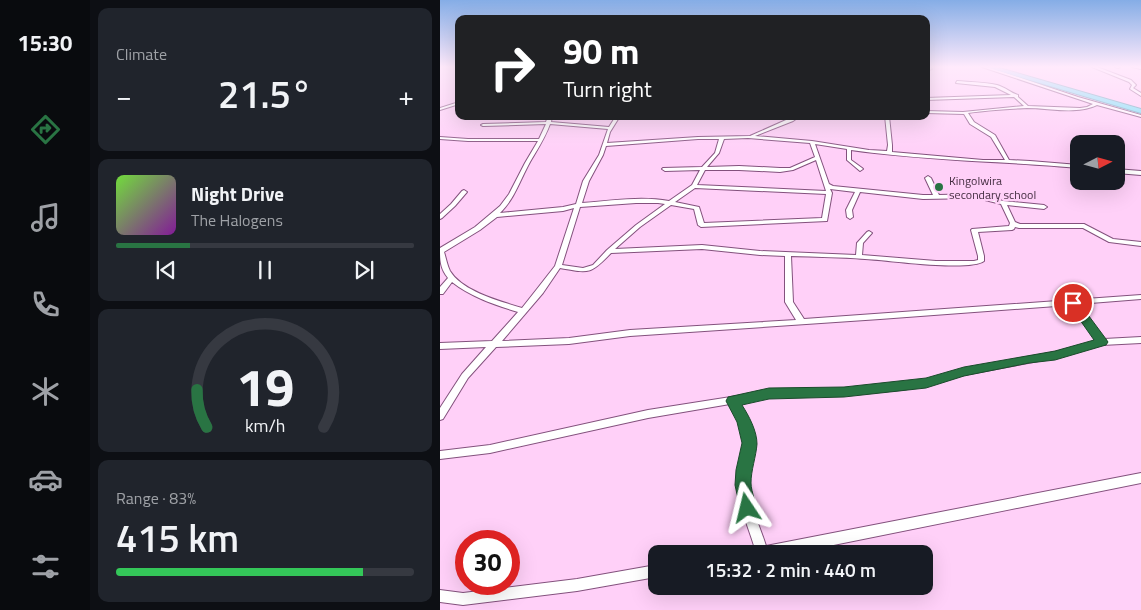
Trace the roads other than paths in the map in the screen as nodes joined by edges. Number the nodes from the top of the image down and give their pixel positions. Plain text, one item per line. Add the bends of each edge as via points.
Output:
1 (1070, 95) edge
2 (1087, 95) edge
3 (1017, 96) joint
4 (930, 99) edge
5 (1098, 103) junction
6 (455, 104) edge
7 (1027, 107) junction
8 (440, 109) edge
9 (1141, 111) edge
10 (930, 112) edge
11 (966, 113) junction
12 (1141, 116) edge
13 (549, 120) edge
14 (615, 120) edge
15 (792, 120) edge
16 (887, 120) edge
17 (549, 123) junction
18 (484, 125) dead end
19 (610, 128) junction
20 (748, 137) junction
21 (440, 138) edge
22 (722, 138) junction
23 (540, 140) junction
24 (812, 142) junction
25 (604, 144) junction
26 (849, 148) junction
27 (889, 152) junction
28 (817, 158) junction
29 (1007, 160) junction
30 (1070, 166) edge
31 (665, 169) dead end
32 (704, 169) junction
33 (860, 169) dead end
34 (1125, 172) edge
35 (1141, 173) edge
36 (928, 178) dead end
37 (826, 185) junction
38 (694, 186) junction
39 (858, 191) junction
40 (464, 192) dead end
41 (829, 193) junction
42 (937, 197) junction
43 (1003, 203) junction
44 (668, 204) junction
45 (579, 205) junction
46 (1044, 207) dead end
47 (494, 215) junction
48 (440, 216) edge
49 (850, 217) dead end
50 (1013, 223) junction
51 (869, 233) dead end
52 (1141, 244) edge
53 (440, 250) edge
54 (609, 251) junction
55 (788, 255) junction
56 (859, 257) junction
57 (558, 266) junction
58 (452, 278) junction
59 (440, 292) edge
60 (1141, 297) edge
61 (1073, 303) junction
62 (523, 311) junction
63 (801, 321) junction
64 (1141, 340) edge
65 (1102, 342) junction
66 (492, 344) junction
67 (440, 346) edge
68 (733, 401) junction
69 (440, 416) edge
70 (440, 455) edge
71 (1141, 478) edge
72 (757, 545) edge
73 (805, 545) edge
74 (648, 573) edge
75 (440, 596) edge

1 - 5 street
2 - 9 highway
3 - 4 street
3 - 7 street
5 - 7 street via 1080,109
5 - 12 street
6 - 8 street
7 - 11 street via 970,110
10 - 11 street
11 - 29 street via 972,123 993,136
13 - 17 street
14 - 19 street
15 - 20 street
16 - 27 street
17 - 18 street
17 - 19 street
17 - 23 street
19 - 25 street
20 - 22 street
20 - 24 street
21 - 23 street
22 - 25 street
22 - 32 street via 717,153
23 - 47 street via 509,198
24 - 26 street
24 - 28 street
25 - 45 street via 586,181
26 - 27 street
26 - 33 street via 849,160
27 - 29 street
28 - 32 street via 780,170
28 - 37 street
29 - 30 street
31 - 32 street
32 - 38 street
34 - 35 street
36 - 42 street
37 - 39 street
37 - 41 street
38 - 41 street
38 - 44 street
39 - 42 street
39 - 49 street via 849,210
40 - 48 street
41 - 44 street via 826,219 819,221 701,225 697,208
42 - 43 street via 977,196
43 - 46 street
43 - 50 street
44 - 45 street via 649,200
44 - 54 street
45 - 47 street
45 - 57 street
47 - 53 street
50 - 52 street via 1019,226 1084,226 1111,241
50 - 56 street via 1012,228 974,230 981,256 981,261 976,263
51 - 56 street via 860,242
53 - 58 street via 444,266
54 - 55 street via 702,247
54 - 57 street via 592,268
55 - 56 street
55 - 63 street via 789,302
57 - 62 street
58 - 59 street
58 - 62 street via 477,294
60 - 61 street
61 - 63 street
61 - 65 street
62 - 66 street
63 - 66 street via 630,333 570,341
64 - 65 street
65 - 68 street via 926,383 844,392 769,394
66 - 67 street
66 - 69 street via 465,376
68 - 70 street via 648,414 490,449
68 - 72 street via 744,422 749,443 743,485
71 - 73 street
74 - 75 street via 577,586 463,599

